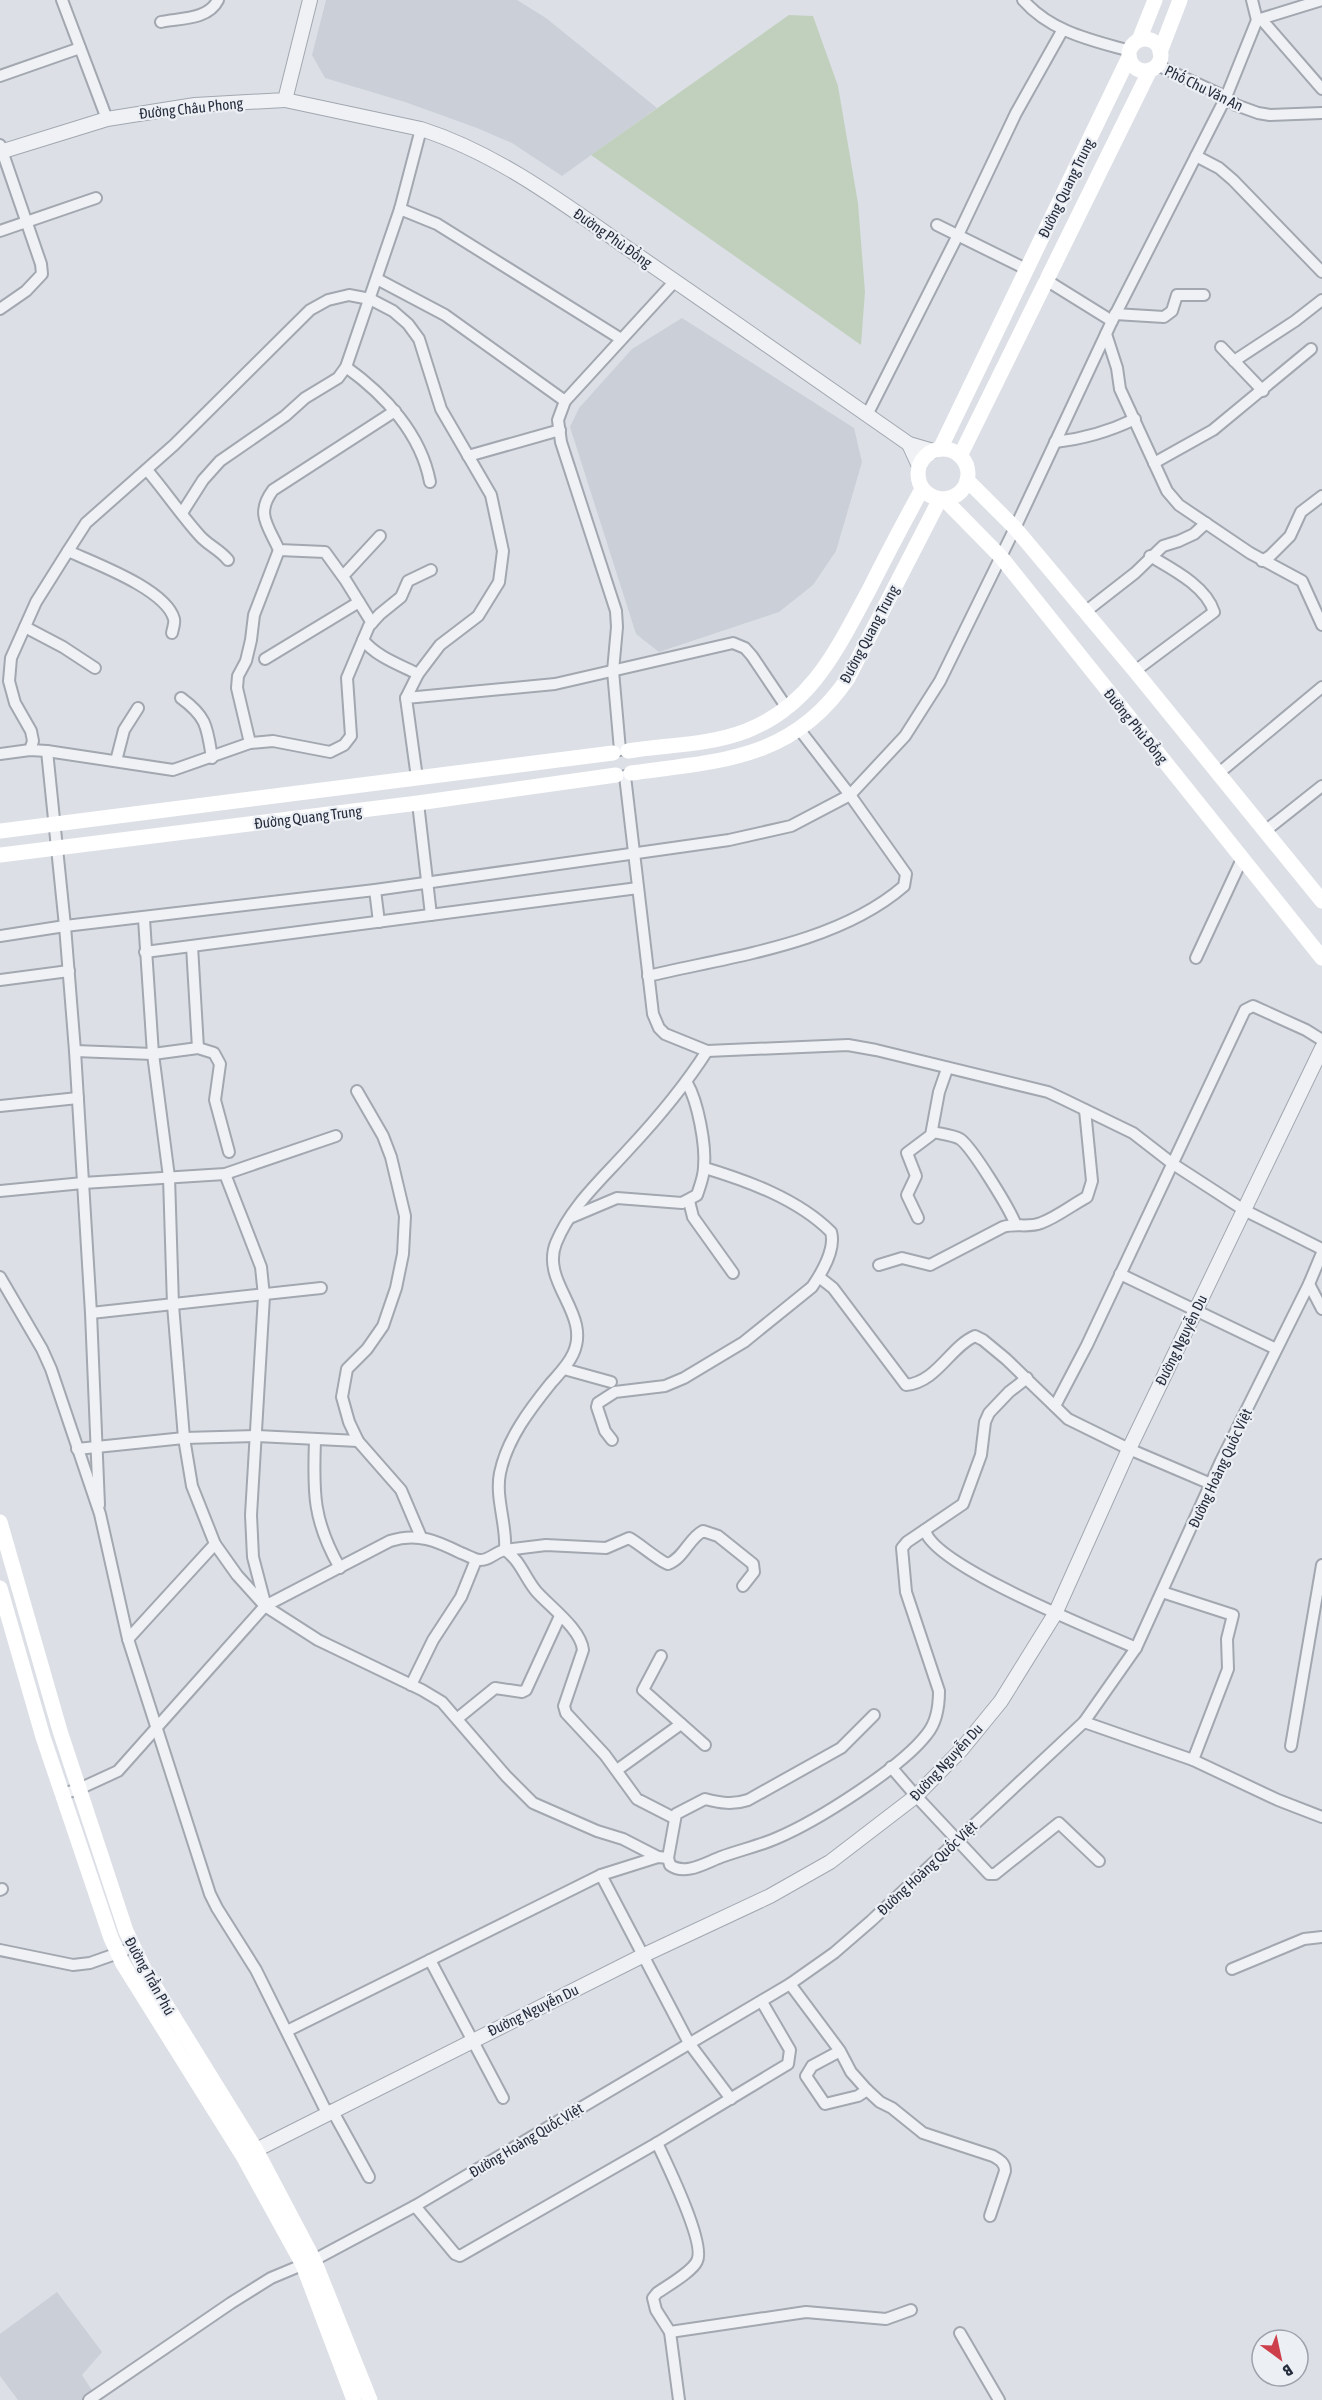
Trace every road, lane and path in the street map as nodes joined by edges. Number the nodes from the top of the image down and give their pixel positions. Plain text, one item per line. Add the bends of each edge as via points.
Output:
1 (62, 0) edge
2 (218, 0) edge
3 (310, 0) edge
4 (1023, 0) edge
5 (1155, 0) edge
6 (1180, 0) edge
7 (1252, 0) edge
8 (1322, 0) edge
9 (1259, 20) junction
10 (160, 22) dead end
11 (1062, 31) junction
12 (80, 48) junction
13 (1133, 50) junction
14 (1156, 62) junction
15 (0, 76) edge
16 (1322, 89) edge
17 (1226, 97) junction
18 (285, 100) junction
19 (1322, 112) edge
20 (107, 119) junction
21 (421, 129) junction
22 (1, 150) edge
23 (1196, 156) junction
24 (96, 198) dead end
25 (400, 209) junction
26 (26, 222) junction
27 (937, 225) dead end
28 (0, 231) edge
29 (958, 236) junction
30 (1026, 269) junction
31 (1322, 272) edge
32 (376, 279) junction
33 (1046, 280) junction
34 (675, 281) junction
35 (1204, 295) dead end
36 (370, 299) junction
37 (1322, 300) edge
38 (0, 309) edge
39 (1113, 318) junction
40 (1106, 334) junction
41 (621, 339) junction
42 (1221, 347) dead end
43 (1311, 349) dead end
44 (1233, 362) junction
45 (346, 367) junction
46 (1263, 391) junction
47 (565, 400) junction
48 (395, 411) junction
49 (867, 415) junction
50 (1135, 419) junction
51 (560, 430) junction
52 (1055, 442) junction
53 (909, 444) junction
54 (937, 450) junction
55 (468, 456) junction
56 (960, 456) junction
57 (1154, 463) junction
58 (919, 466) junction
59 (147, 470) junction
60 (967, 480) junction
61 (430, 482) dead end
62 (922, 489) junction
63 (1322, 496) edge
64 (942, 499) junction
65 (182, 513) junction
66 (1206, 523) junction
67 (1015, 528) junction
68 (380, 536) dead end
69 (279, 550) junction
70 (68, 552) junction
71 (1150, 556) junction
72 (1001, 557) junction
73 (228, 560) dead end
74 (1262, 561) junction
75 (431, 570) dead end
76 (343, 576) junction
77 (359, 602) junction
78 (1085, 612) junction
79 (372, 623) junction
80 (1322, 625) edge
81 (25, 627) junction
82 (172, 633) dead end
83 (363, 640) junction
84 (265, 659) dead end
85 (95, 668) dead end
86 (613, 671) junction
87 (1135, 671) junction
88 (418, 674) junction
89 (1322, 687) edge
90 (181, 698) dead end
91 (406, 698) junction
92 (138, 708) dead end
93 (787, 708) junction
94 (799, 729) junction
95 (250, 743) junction
96 (30, 750) junction
97 (47, 751) junction
98 (621, 751) junction
99 (0, 754) edge
100 (212, 758) junction
101 (116, 761) junction
102 (1219, 773) junction
103 (624, 775) junction
104 (417, 778) junction
105 (1322, 786) edge
106 (850, 795) junction
107 (418, 803) junction
108 (54, 823) junction
109 (0, 831) edge
110 (1265, 831) junction
111 (57, 848) junction
112 (634, 853) junction
113 (0, 855) edge
114 (1242, 860) junction
115 (428, 883) junction
116 (638, 888) junction
117 (375, 890) junction
118 (1322, 901) edge
119 (431, 915) junction
120 (144, 919) junction
121 (379, 922) junction
122 (65, 926) junction
123 (0, 936) edge
124 (192, 946) junction
125 (145, 952) junction
126 (1196, 958) dead end
127 (1322, 958) edge
128 (69, 971) junction
129 (648, 976) junction
130 (0, 980) edge
131 (1322, 1040) edge
132 (198, 1048) junction
133 (1322, 1048) edge
134 (75, 1051) junction
135 (707, 1051) junction
136 (153, 1054) junction
137 (947, 1069) junction
138 (687, 1083) junction
139 (357, 1091) dead end
140 (78, 1098) junction
141 (0, 1106) edge
142 (1085, 1110) junction
143 (933, 1132) junction
144 (336, 1136) dead end
145 (230, 1152) dead end
146 (1173, 1164) junction
147 (705, 1168) junction
148 (225, 1174) junction
149 (169, 1177) junction
150 (83, 1183) junction
151 (0, 1191) edge
152 (689, 1201) junction
153 (1244, 1210) junction
154 (572, 1217) junction
155 (918, 1218) dead end
156 (1015, 1223) junction
157 (1322, 1251) edge
158 (879, 1264) dead end
159 (733, 1273) dead end
160 (1120, 1274) junction
161 (0, 1277) edge
162 (819, 1277) junction
163 (1309, 1284) junction
164 (321, 1288) dead end
165 (264, 1296) junction
166 (173, 1305) junction
167 (1322, 1309) edge
168 (1195, 1312) junction
169 (91, 1313) junction
170 (1276, 1349) junction
171 (564, 1369) junction
172 (1027, 1378) junction
173 (611, 1382) dead end
174 (1055, 1406) junction
175 (257, 1436) junction
176 (184, 1438) junction
177 (315, 1440) junction
178 (612, 1440) dead end
179 (358, 1441) junction
180 (98, 1446) junction
181 (77, 1449) junction
182 (1129, 1449) junction
183 (1211, 1484) junction
184 (99, 1514) junction
185 (0, 1522) edge
186 (925, 1530) junction
187 (421, 1537) junction
188 (215, 1544) junction
189 (504, 1550) junction
190 (476, 1560) junction
191 (1322, 1565) edge
192 (340, 1568) junction
193 (742, 1586) dead end
194 (0, 1588) edge
195 (1162, 1592) junction
196 (265, 1606) junction
197 (3, 1612) edge
198 (1055, 1614) junction
199 (560, 1616) junction
200 (128, 1639) junction
201 (1136, 1648) junction
202 (661, 1656) dead end
203 (411, 1685) junction
204 (874, 1715) dead end
205 (458, 1718) junction
206 (1084, 1722) junction
207 (681, 1724) junction
208 (157, 1728) junction
209 (705, 1745) dead end
210 (1290, 1746) dead end
211 (1193, 1760) junction
212 (891, 1767) junction
213 (617, 1770) junction
214 (79, 1789) junction
215 (62, 1794) junction
216 (916, 1796) junction
217 (1322, 1817) edge
218 (674, 1818) junction
219 (957, 1840) junction
220 (663, 1858) junction
221 (1099, 1861) dead end
222 (601, 1875) junction
223 (1322, 1938) edge
224 (133, 1948) junction
225 (0, 1950) edge
226 (118, 1953) junction
227 (644, 1955) junction
228 (430, 1960) junction
229 (1232, 1969) dead end
230 (790, 1984) junction
231 (762, 2001) junction
232 (287, 2031) junction
233 (473, 2040) junction
234 (689, 2043) junction
235 (840, 2051) junction
236 (867, 2090) junction
237 (504, 2098) dead end
238 (731, 2099) junction
239 (330, 2112) junction
240 (657, 2143) junction
241 (249, 2153) junction
242 (369, 2177) dead end
243 (415, 2206) junction
244 (990, 2216) dead end
245 (309, 2263) junction
246 (911, 2310) dead end
247 (670, 2332) junction
248 (960, 2333) dead end
249 (89, 2400) edge
250 (354, 2400) edge
251 (370, 2400) edge
252 (679, 2400) edge
253 (999, 2400) edge

1 - 12 street
2 - 10 street via 204,14
3 - 18 street
4 - 11 street
5 - 13 main road, Đường Quang Trung
6 - 14 main road, Đường Quang Trung
7 - 9 street
8 - 9 street
9 - 16 street
9 - 17 street
11 - 13 street
11 - 29 street via 1016,113
12 - 15 street
12 - 20 street
13 - 14 main road via 1136,68 1144,71
13 - 14 main road via 1152,41 1158,45
13 - 30 main road, Đường Quang Trung
14 - 17 street, Phố Chu Văn An
14 - 33 main road, Đường Quang Trung
17 - 19 street, Phố Chu Văn An via 1236,105 1270,115
17 - 23 street
18 - 20 street, Đường Châu Phong via 195,105
18 - 21 street, Đường Phù Đổng
20 - 22 street, Đường Châu Phong
21 - 25 street
21 - 34 street, Đường Phù Đổng via 506,167
22 - 26 street
23 - 31 street via 1233,180
23 - 39 street
24 - 26 street
25 - 32 street
25 - 41 street via 438,224
26 - 28 street
26 - 38 street via 42,274
27 - 29 street
29 - 30 street
29 - 49 street
30 - 54 main road, Đường Quang Trung
32 - 36 street
32 - 47 street via 445,315
33 - 39 street
33 - 56 main road, Đường Quang Trung
34 - 41 street
34 - 49 street, Đường Phù Đổng
35 - 39 street via 1177,295 1172,311 1164,317
36 - 45 street
36 - 55 street via 393,311 419,339 441,409
36 - 59 street via 349,296 328,300 310,310
37 - 44 street
39 - 40 street
40 - 50 street via 1120,389
40 - 52 street
41 - 47 street
42 - 44 street
43 - 46 street
44 - 46 street
45 - 48 street via 372,385
45 - 65 street via 338,378 304,398 220,461
46 - 57 street via 1213,430
47 - 51 street via 558,420
48 - 61 street via 427,467
48 - 69 street via 273,490 262,512
49 - 53 street, Đường Phù Đổng
50 - 52 street via 1104,433
50 - 57 street
51 - 55 street
51 - 86 street via 616,611
52 - 67 street
53 - 54 street, Đường Phù Đổng
53 - 58 street
54 - 56 main road via 951,450
54 - 58 main road
55 - 88 street via 491,495 502,550 499,582 478,616 440,645
56 - 60 main road via 967,467
57 - 66 street via 1179,505
58 - 62 main road
59 - 65 street
59 - 70 street via 86,523
60 - 64 main road via 959,493
60 - 67 main road
62 - 64 main road
62 - 93 main road, Đường Quang Trung via 827,666
63 - 74 street via 1301,512 1290,536
64 - 72 main road, Đường Phù Đổng
64 - 94 main road, Đường Quang Trung via 848,678 820,713
65 - 73 street via 203,539
66 - 71 street via 1194,534 1162,546
66 - 74 street
67 - 72 street
67 - 78 main road
68 - 76 street
69 - 76 street via 325,552
69 - 95 street via 254,615 246,661 238,676 237,688
70 - 81 street
70 - 82 street via 143,585 172,614
71 - 78 street via 1136,573
71 - 87 street via 1196,587 1214,612
72 - 106 street via 925,707 905,736
72 - 114 main road, Đường Phù Đổng
74 - 80 street via 1302,581
75 - 79 street via 408,581 401,597
76 - 77 street
77 - 79 street
77 - 84 street
78 - 87 main road
79 - 83 street
81 - 85 street
81 - 96 street via 11,658 9,681 15,703 31,731
83 - 88 street via 380,656
83 - 95 street via 347,678 351,736 344,745 330,752 273,741
86 - 91 street via 555,684
86 - 93 street via 733,643 752,656
86 - 98 street
87 - 102 main road
88 - 91 street
89 - 102 street
90 - 100 street via 199,712 207,729
91 - 104 street
92 - 101 street via 124,730
93 - 98 main road, Đường Quang Trung via 762,724 716,739
94 - 103 main road, Đường Quang Trung via 750,754
94 - 106 street
95 - 100 street
96 - 97 street
96 - 99 street
97 - 101 street
97 - 108 street
98 - 103 main road via 609,765
98 - 103 main road via 636,761
98 - 104 main road, Đường Quang Trung
100 - 101 street via 173,770
102 - 110 main road
103 - 107 main road, Đường Quang Trung
103 - 112 street
104 - 108 main road, Đường Quang Trung
105 - 110 street
106 - 112 street via 791,826 729,840
106 - 129 street via 906,874 904,886 847,923 778,946
107 - 111 main road, Đường Quang Trung
107 - 115 street
108 - 109 main road, Đường Quang Trung
108 - 111 street
110 - 118 main road
111 - 113 main road, Đường Quang Trung
111 - 122 street
112 - 115 street
112 - 116 street
114 - 126 street
114 - 127 main road, Đường Phù Đổng
115 - 117 street
115 - 119 street
116 - 119 street
116 - 129 street
117 - 120 street
117 - 121 street
119 - 121 street
120 - 122 street
120 - 125 street
121 - 124 street
122 - 123 street
122 - 128 street
124 - 125 street
124 - 132 street
125 - 136 street
128 - 130 street
128 - 134 street
129 - 135 street via 652,1014 659,1028
131 - 146 street via 1253,1006 1245,1010
132 - 136 street
132 - 145 street via 214,1053 220,1065 215,1100
133 - 153 street, Đường Nguyễn Du
134 - 136 street
134 - 140 street
135 - 137 street via 848,1046
135 - 138 street
136 - 149 street
137 - 142 street via 1048,1092
137 - 143 street
138 - 147 street via 698,1112
138 - 154 street via 576,1206
139 - 179 street via 383,1136 405,1216 403,1254 383,1326 347,1369 342,1389 344,1409
140 - 141 street
140 - 150 street
142 - 146 street via 1133,1133
142 - 156 street via 1092,1181 1087,1197 1040,1224
143 - 155 street via 907,1153 916,1176 907,1195
143 - 156 street via 956,1137 968,1146
144 - 148 street
146 - 153 street
146 - 160 street
147 - 152 street via 697,1195
147 - 162 street via 785,1200 810,1213 831,1232 833,1239
148 - 149 street
148 - 165 street via 261,1267
149 - 150 street
149 - 166 street
150 - 151 street
150 - 169 street
152 - 154 street via 617,1197
152 - 159 street via 693,1217
153 - 157 street
153 - 168 street, Đường Nguyễn Du
154 - 171 street via 555,1244 553,1261 560,1289 577,1324 579,1340
156 - 158 street via 930,1265 902,1258
157 - 163 street, Đường Hoàng Quốc Việt
160 - 168 street
160 - 174 street
161 - 181 street via 47,1358
162 - 172 street via 833,1288 906,1385 926,1377 975,1336
162 - 178 street via 744,1342 684,1378 665,1386 615,1392 603,1399 597,1407
163 - 167 street
163 - 170 street, Đường Hoàng Quốc Việt
164 - 165 street
165 - 166 street
165 - 175 street
166 - 169 street
166 - 176 street
168 - 170 street
168 - 182 street, Đường Nguyễn Du
169 - 180 street
170 - 183 street, Đường Hoàng Quốc Việt
171 - 173 street
171 - 189 street via 527,1415 500,1474
172 - 174 street
172 - 186 street via 1009,1392 985,1422 981,1455 963,1504
174 - 182 street via 1068,1419
175 - 176 street
175 - 177 street
175 - 196 street via 252,1539
176 - 180 street
176 - 188 street via 192,1486
177 - 179 street
177 - 192 street via 316,1508 324,1537
179 - 187 street via 401,1490
180 - 181 street
180 - 184 street
181 - 184 street
182 - 183 street
182 - 198 street, Đường Nguyễn Du
183 - 195 street, Đường Hoàng Quốc Việt
184 - 200 street
185 - 214 main road, Đường Trần Phú
186 - 198 street via 932,1544 950,1558
186 - 212 street via 904,1545 901,1557 906,1592 939,1691 939,1707 927,1734
187 - 190 street via 434,1539
187 - 192 street via 390,1541
188 - 196 street
188 - 200 street
189 - 190 street
189 - 193 street via 546,1545 606,1548 629,1538 668,1564 704,1531 718,1536 753,1564 754,1572
189 - 199 street
190 - 203 street via 461,1597 433,1640
191 - 210 street
192 - 196 street
194 - 197 main road, Đường Trần Phú
195 - 201 street, Đường Hoàng Quốc Việt
195 - 211 street via 1233,1615 1227,1639 1228,1669
196 - 203 street via 318,1640
196 - 208 street
197 - 215 main road, Đường Trần Phú
198 - 201 street
198 - 216 street, Đường Nguyễn Du via 1001,1701
199 - 205 street via 526,1690 495,1688
199 - 213 street via 578,1635 583,1650 564,1706 566,1713
200 - 208 street
201 - 206 street, Đường Hoàng Quốc Việt
202 - 207 street via 643,1690
203 - 205 street via 442,1702
204 - 218 street via 841,1748 748,1800 719,1803 705,1799
205 - 220 street via 533,1803
206 - 211 street
206 - 219 street, Đường Hoàng Quốc Việt
207 - 209 street
207 - 213 street
208 - 214 street via 112,1776
208 - 232 street via 210,1894
211 - 217 street
212 - 216 street
212 - 220 street via 810,1822 776,1838 683,1870 676,1870
213 - 218 street via 637,1798
214 - 215 street
214 - 224 main road, Đường Trần Phú
215 - 226 main road, Đường Trần Phú
216 - 219 street
216 - 227 street, Đường Nguyễn Du via 830,1862 770,1896
218 - 220 street
219 - 221 street via 992,1874 1059,1823
219 - 230 street, Đường Hoàng Quốc Việt via 834,1953
220 - 222 street
222 - 227 street
222 - 228 street
223 - 229 street via 1304,1939
224 - 226 street
224 - 241 main road, Đường Trần Phú
225 - 226 street via 73,1965
226 - 241 main road, Đường Trần Phú
227 - 233 street, Đường Nguyễn Du
227 - 234 street
228 - 232 street
228 - 233 street
230 - 231 street, Đường Hoàng Quốc Việt
230 - 235 street
231 - 234 street, Đường Hoàng Quốc Việt
231 - 238 street via 791,2057 785,2067
232 - 239 street
233 - 237 street
233 - 239 street, Đường Nguyễn Du
234 - 238 street
234 - 243 street, Đường Hoàng Quốc Việt
235 - 236 street
235 - 236 street via 808,2071 806,2076 811,2085 825,2104
236 - 244 street via 923,2133 1001,2161 1005,2171
238 - 240 street
239 - 241 street, Đường Nguyễn Du
239 - 242 street
240 - 243 street via 460,2256 454,2254
240 - 247 street via 699,2248 692,2268 653,2298
241 - 245 main road, Đường Trần Phú
243 - 245 street, Đường Hoàng Quốc Việt
245 - 249 street, Đường Hoàng Quốc Việt via 287,2269 231,2303
245 - 250 main road, Đường Trần Phú
245 - 251 main road, Đường Trần Phú
246 - 247 street via 886,2319 806,2312
247 - 252 street
248 - 253 street

